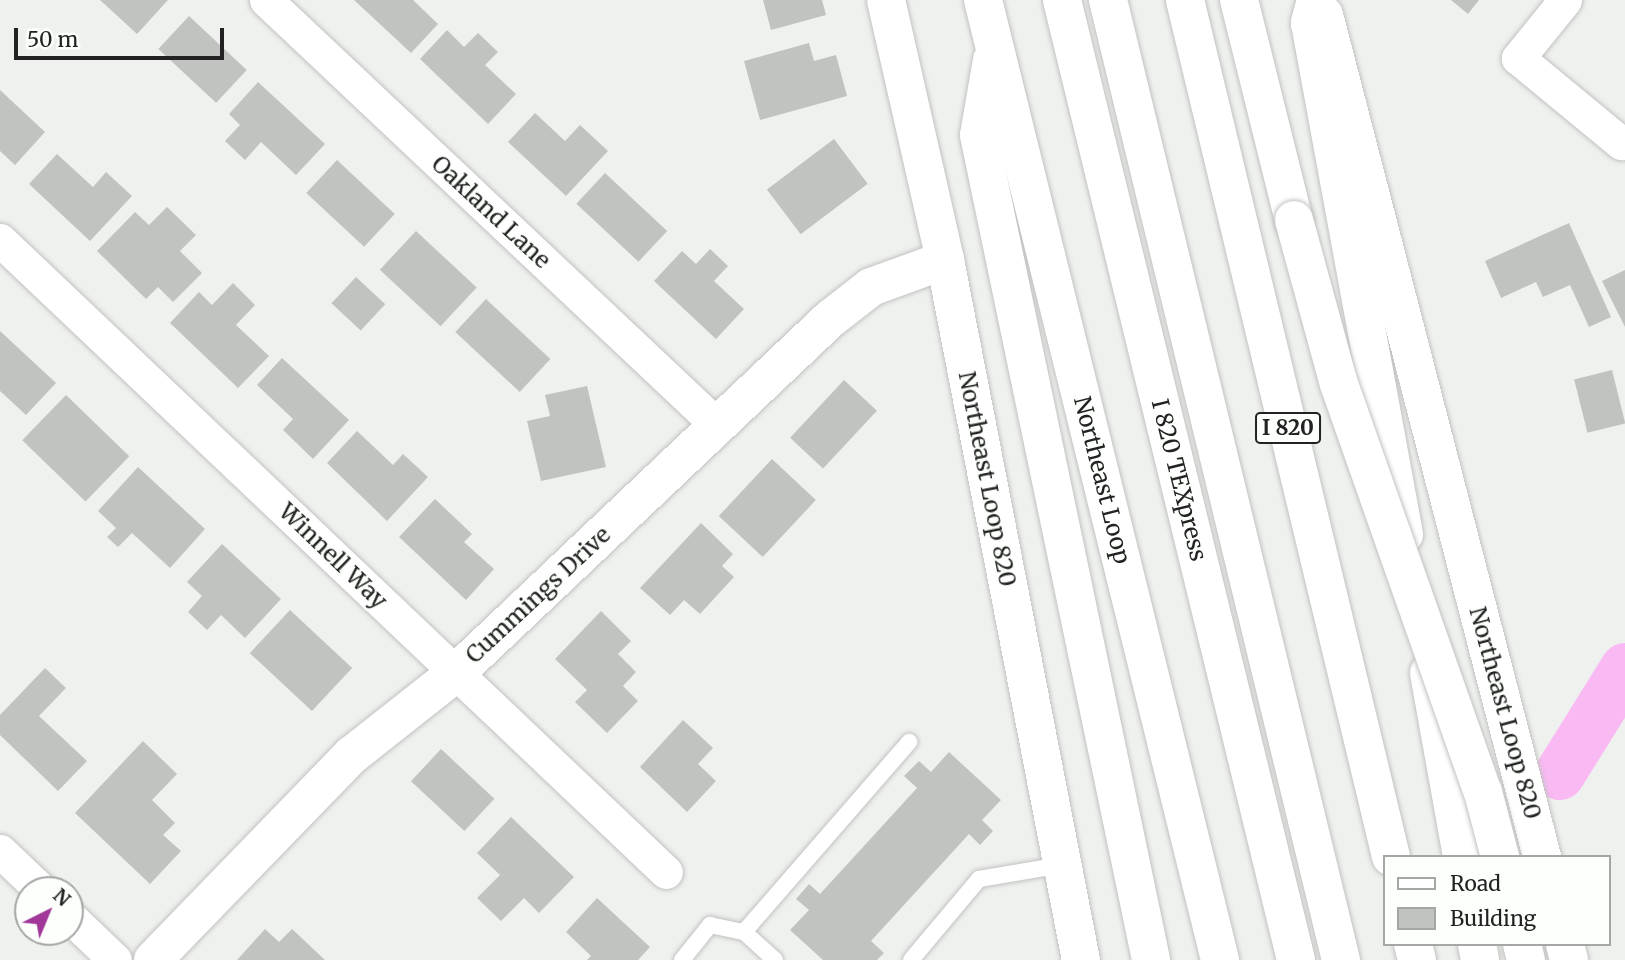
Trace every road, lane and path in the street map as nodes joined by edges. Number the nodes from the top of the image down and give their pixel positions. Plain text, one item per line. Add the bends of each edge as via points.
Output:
1 (266, 0) edge
2 (886, 0) edge
3 (983, 0) edge
4 (1062, 0) edge
5 (1108, 0) edge
6 (1185, 0) edge
7 (1239, 0) edge
8 (1318, 0) edge
9 (1566, 0) edge
10 (995, 47) junction
11 (1621, 143) dead end
12 (0, 240) edge
13 (945, 260) junction
14 (717, 425) junction
15 (456, 673) junction
16 (909, 742) dead end
17 (0, 851) edge
18 (1391, 855) edge
19 (1462, 855) edge
20 (1499, 855) edge
21 (1541, 855) edge
22 (1062, 864) junction
23 (666, 872) dead end
24 (26, 876) edge
25 (84, 930) edge
26 (744, 932) junction
27 (115, 960) edge
28 (153, 960) edge
29 (682, 960) edge
30 (775, 960) edge
31 (911, 960) edge
32 (1081, 960) edge
33 (1151, 960) edge
34 (1220, 960) edge
35 (1296, 960) edge
36 (1341, 960) edge

1 - 14 street, Oakland Lane
2 - 13 main road, Northeast Loop 820
3 - 10 main road, Northeast Loop
4 - 35 main road, I 820 TEXpress
5 - 36 main road, I 820 TEXpress
6 - 18 main road, I 820
7 - 20 main road, bridge via 1339,384 1483,792
8 - 19 main road via 1310,23
8 - 21 main road, Northeast Loop 820
9 - 11 street via 1518,58
10 - 33 main road via 979,135
10 - 34 main road, Northeast Loop
12 - 15 street, Winnell Way
13 - 14 main road, Cummings Drive via 871,287
13 - 22 main road, Northeast Loop 820
14 - 15 main road, Cummings Drive
15 - 23 street, Winnell Way
15 - 28 main road, Cummings Drive via 352,755
16 - 26 lane
17 - 24 street
22 - 31 lane via 979,879
22 - 32 main road, Northeast Loop 820
25 - 27 street
26 - 29 lane via 710,925
26 - 30 lane

